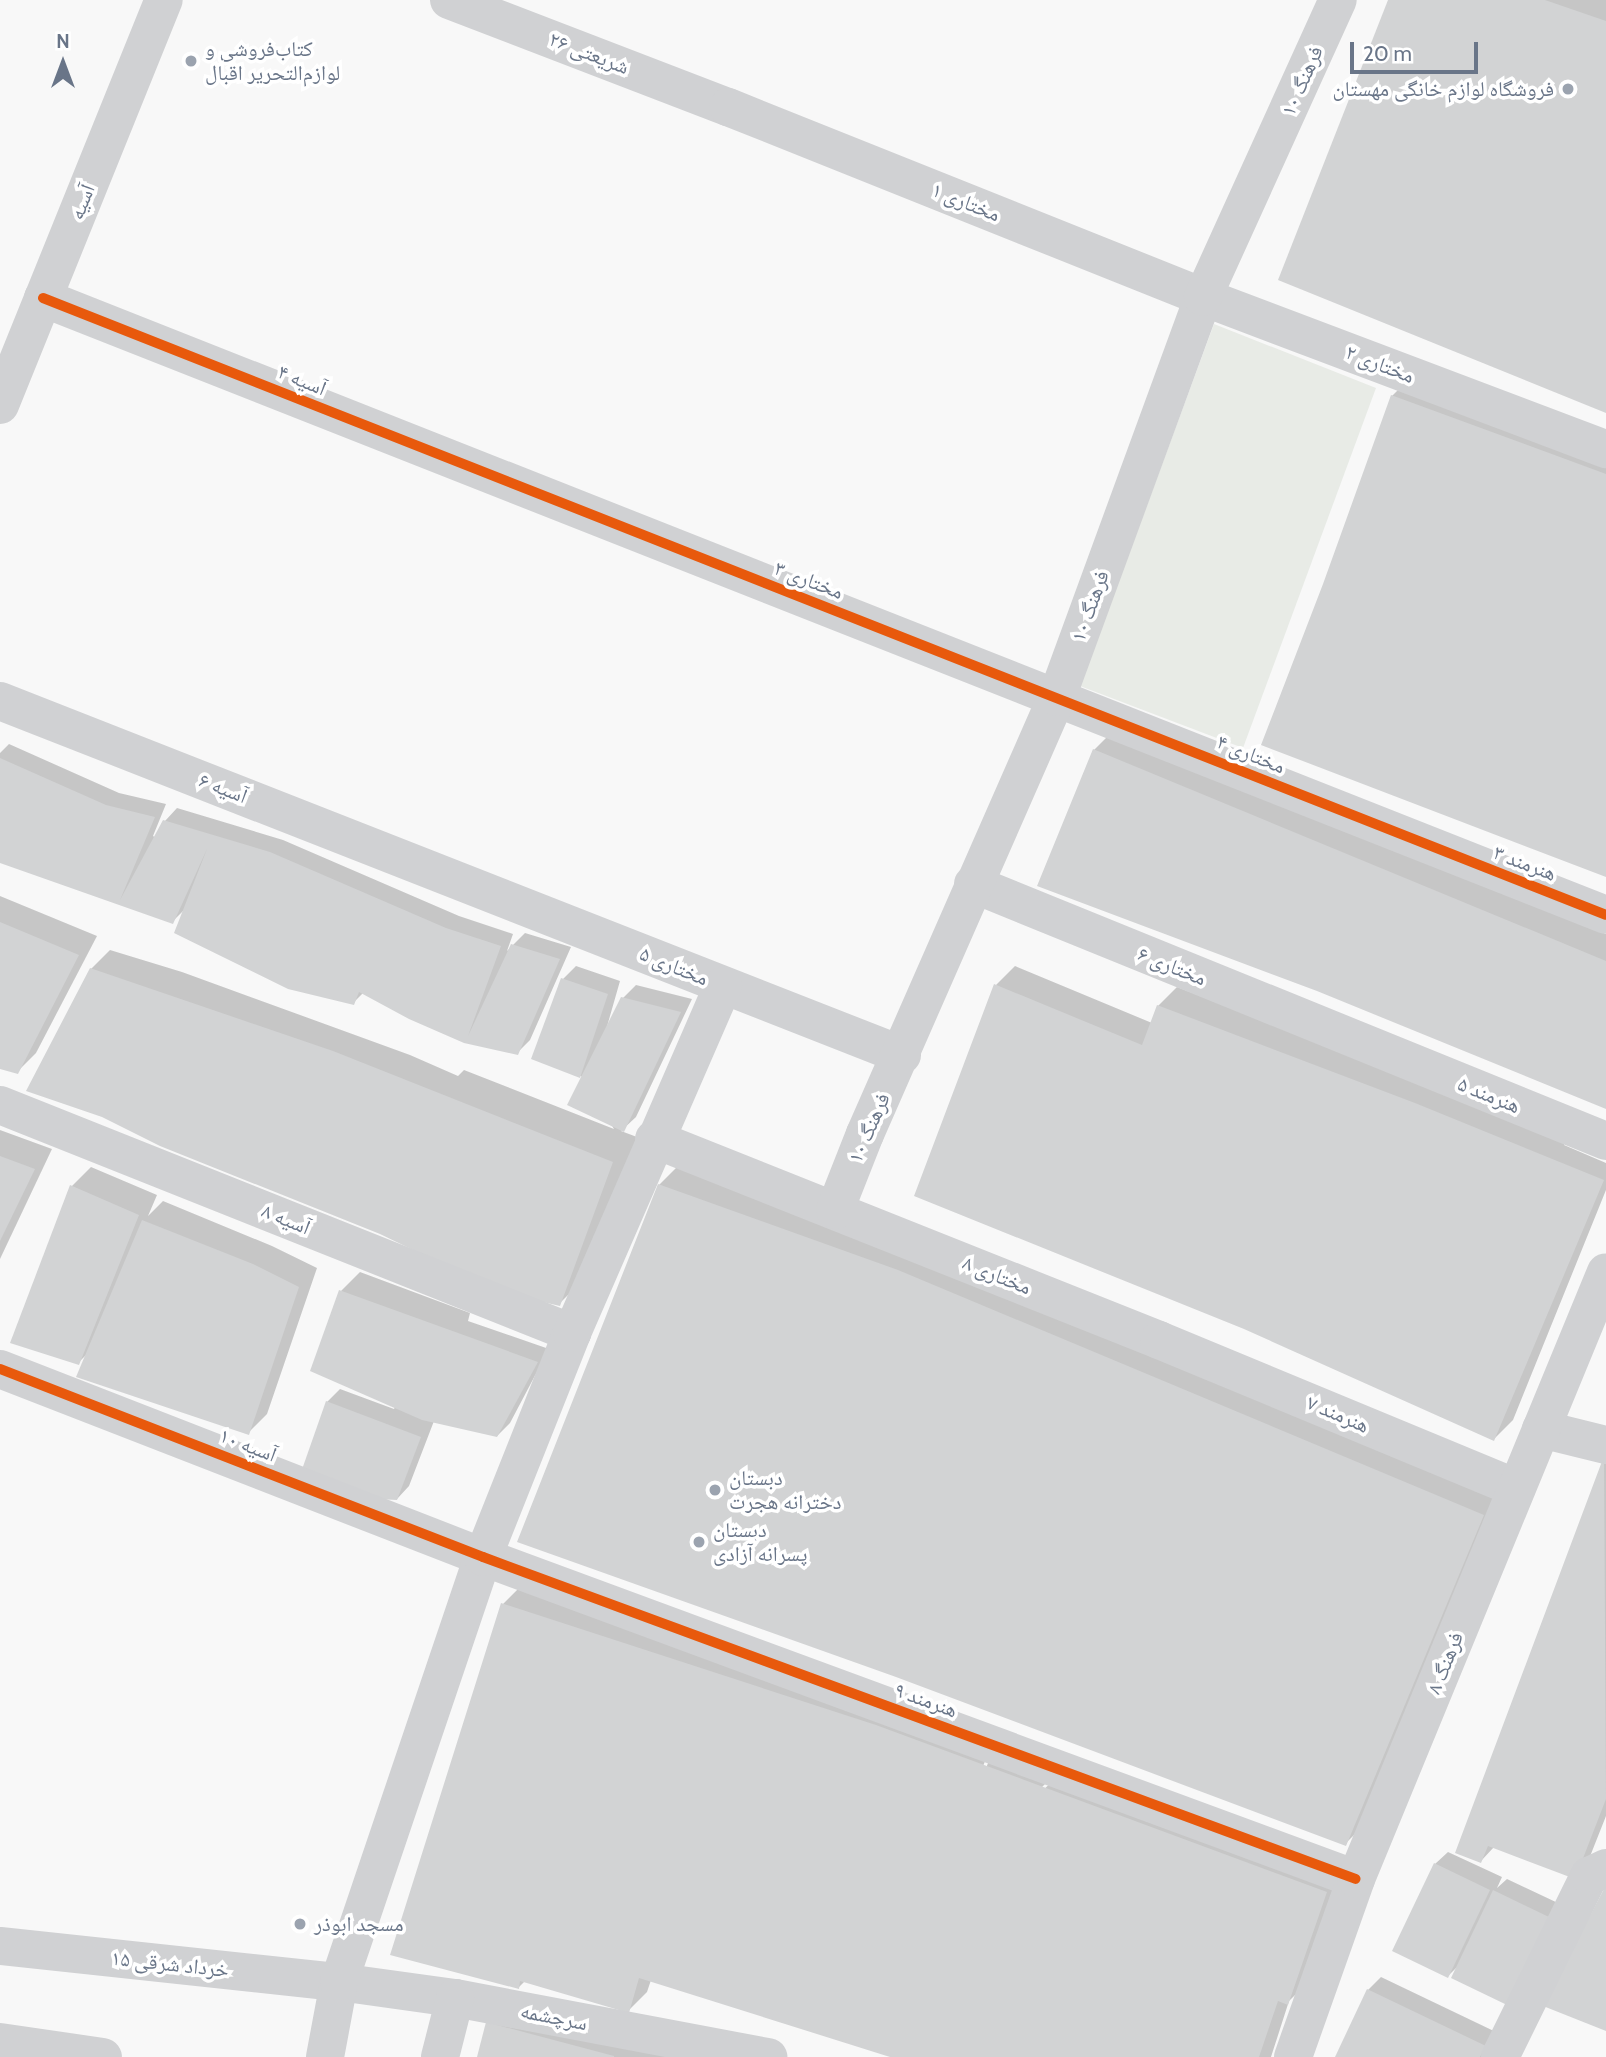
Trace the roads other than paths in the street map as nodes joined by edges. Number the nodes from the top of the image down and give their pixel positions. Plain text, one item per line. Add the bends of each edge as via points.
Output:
1 (164, 0) edge
2 (449, 0) edge
3 (1338, 0) edge
4 (728, 107) joint
5 (1203, 297) junction
6 (43, 298) junction
7 (0, 405) edge
8 (1606, 449) edge
9 (547, 499) joint
10 (1057, 697) junction
11 (0, 701) edge
12 (1430, 847) joint
13 (447, 876) joint
14 (973, 884) junction
15 (1606, 915) edge
16 (723, 985) junction
17 (1371, 1048) joint
18 (902, 1055) junction
19 (0, 1105) edge
20 (654, 1139) junction
21 (1606, 1141) edge
22 (835, 1210) junction
23 (1606, 1272) edge
24 (572, 1334) junction
25 (1159, 1340) joint
26 (0, 1369) edge
27 (1541, 1429) junction
28 (1606, 1445) edge
29 (1517, 1488) junction
30 (483, 1557) junction
31 (1606, 1868) edge
32 (1356, 1879) junction
33 (0, 1945) edge
34 (339, 1982) junction
35 (455, 1998) junction
36 (0, 2042) edge
37 (103, 2057) edge
38 (326, 2057) edge
39 (440, 2057) edge
40 (768, 2057) edge
41 (1293, 2057) edge
42 (1500, 2057) edge

1 - 6 street, آسیه
2 - 4 street, شریعتی ۲۶
3 - 5 street, فرهنگ ۱۰
4 - 5 street, مختاری ۱
5 - 8 street, مختاری ۲
5 - 10 street, فرهنگ ۱۰
6 - 7 street, آسیه
6 - 9 street, آسیه ۴
9 - 10 street, مختاری ۳
10 - 12 street, مختاری ۴
10 - 14 street, فرهنگ ۱۰
11 - 13 street, آسیه ۶
12 - 15 street, هنرمند ۳
13 - 16 street, مختاری ۵
14 - 17 street, مختاری ۶
14 - 18 street, فرهنگ ۱۰
16 - 18 street, مختاری ۵
16 - 20 street
17 - 21 street, هنرمند ۵
18 - 22 street, فرهنگ ۱۰ via 864,1134
19 - 24 street, آسیه ۸
20 - 22 street, مختاری ۸
20 - 24 street
22 - 25 street, مختاری ۸
23 - 27 street, فرهنگ ۸
24 - 30 street
25 - 29 street, هنرمند ۷
26 - 30 street, آسیه ۱۰
27 - 28 street
27 - 29 street, فرهنگ ۸
29 - 32 street, فرهنگ ۸
30 - 32 street, هنرمند ۹
30 - 34 street
31 - 42 street via 1589,1876
32 - 41 street, فرهنگ ۸
33 - 34 street, ۱۵ خرداد شرقی
34 - 35 street, سرچشمه
34 - 38 street
35 - 39 street
35 - 40 street, سرچشمه
36 - 37 street

